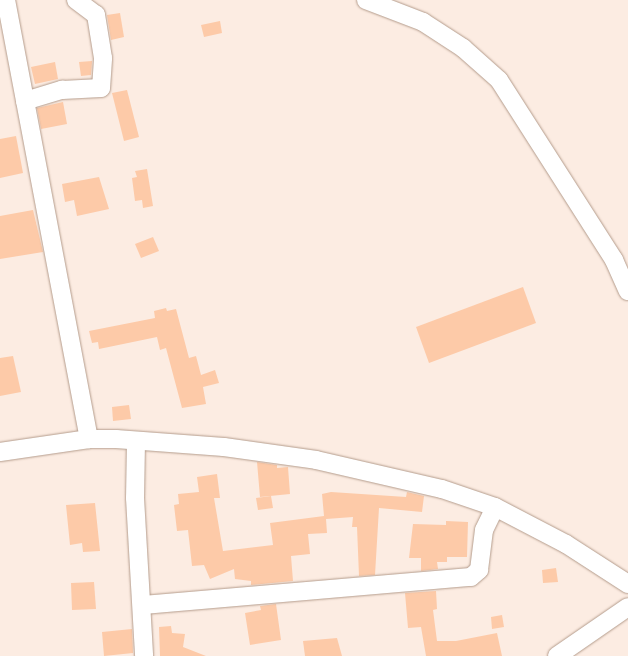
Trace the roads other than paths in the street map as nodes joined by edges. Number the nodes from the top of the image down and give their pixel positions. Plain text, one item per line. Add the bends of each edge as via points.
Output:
1 (6, 0) edge
2 (76, 0) edge
3 (366, 0) edge
4 (25, 101) junction
5 (628, 291) edge
6 (89, 439) junction
7 (136, 442) junction
8 (0, 452) edge
9 (495, 507) junction
10 (628, 584) edge
11 (143, 605) junction
12 (628, 607) edge
13 (144, 656) edge
14 (557, 656) edge

1 - 4 street
2 - 4 street via 96,15 103,58 101,88 62,90
3 - 5 street via 423,22 463,48 499,80 614,260
4 - 6 street
6 - 7 street
6 - 8 street
7 - 9 street via 224,447 316,460 442,489
7 - 11 street via 135,498
9 - 10 street via 566,544
9 - 11 street via 484,530 479,570 471,577
11 - 13 street
12 - 14 street

